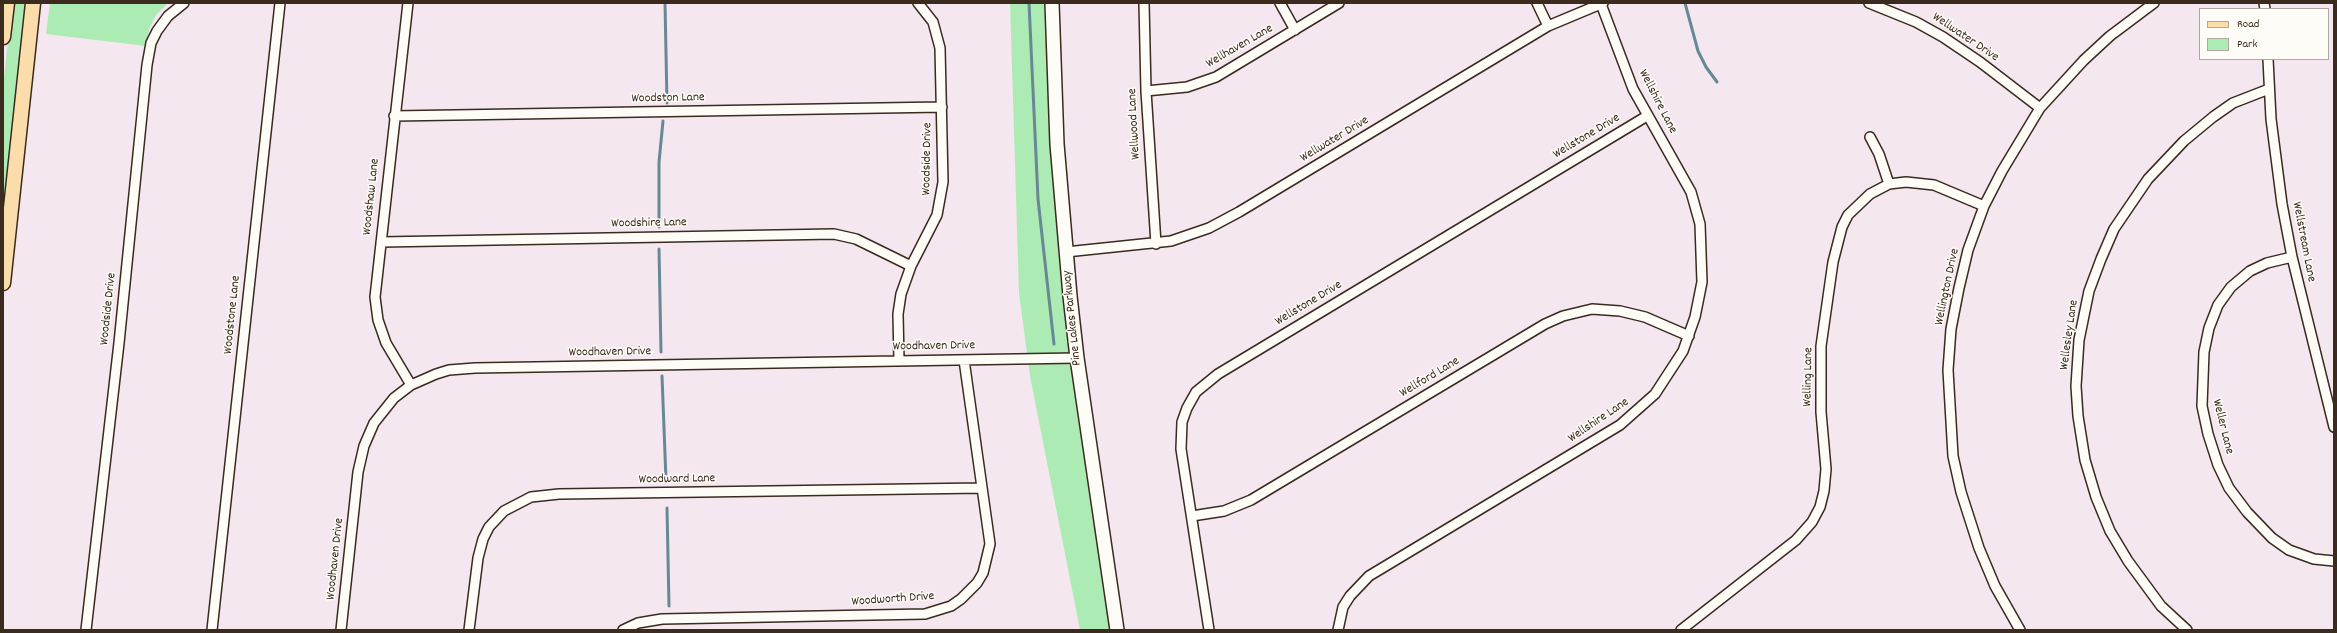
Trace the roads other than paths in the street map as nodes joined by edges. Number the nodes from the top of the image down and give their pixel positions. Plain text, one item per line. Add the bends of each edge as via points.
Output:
1 (7, 3) edge
2 (33, 3) edge
3 (184, 3) edge
4 (280, 3) edge
5 (408, 3) edge
6 (918, 3) edge
7 (1052, 3) edge
8 (1144, 3) edge
9 (1280, 3) edge
10 (1339, 3) edge
11 (1537, 3) edge
12 (1602, 3) edge
13 (1869, 3) edge
14 (2154, 3) edge
15 (1548, 26) junction
16 (1295, 30) junction
17 (3, 37) edge
18 (2268, 60) edge
19 (2268, 89) junction
20 (1146, 91) junction
21 (942, 107) junction
22 (2040, 108) junction
23 (394, 116) junction
24 (1647, 116) junction
25 (1870, 138) dead end
26 (1889, 184) junction
27 (1984, 206) junction
28 (6, 224) edge
29 (380, 242) junction
30 (1156, 244) junction
31 (1066, 252) junction
32 (2292, 256) junction
33 (911, 266) junction
34 (3, 284) edge
35 (1689, 336) junction
36 (1077, 358) junction
37 (964, 360) junction
38 (899, 361) junction
39 (411, 386) junction
40 (2334, 427) edge
41 (982, 488) junction
42 (1192, 516) junction
43 (2334, 561) edge
44 (86, 630) edge
45 (212, 630) edge
46 (341, 630) edge
47 (469, 630) edge
48 (623, 630) edge
49 (1117, 630) edge
50 (1209, 630) edge
51 (1338, 630) edge
52 (1681, 630) edge
53 (2020, 630) edge
54 (2187, 630) edge

1 - 17 main road
2 - 28 main road
3 - 44 street, Woodside Drive via 168,16 157,31 151,43 147,65
4 - 45 street, Woodstone Lane
5 - 23 street, Woodshaw Lane
6 - 21 street, Woodside Drive via 930,17 938,36
7 - 31 street, Pine Lakes Parkway via 1057,144
8 - 20 street, Wellwood Lane
9 - 16 street
10 - 16 street, Wellhaven Lane
11 - 15 street
12 - 15 street, Wellwater Drive
12 - 24 street, Wellshire Lane via 1631,84
13 - 22 street, Wellwater Drive via 1916,22 1943,37
14 - 22 street, Wellington Drive via 2105,40
15 - 30 street, Wellwater Drive via 1230,218 1188,237
16 - 20 street, Wellhaven Lane via 1206,82 1178,89
18 - 19 street, Wellstream Lane
19 - 32 street, Wellstream Lane via 2276,164
19 - 54 street, Wellesley Lane via 2234,103 2213,117 2184,141 2148,179 2124,214 2101,258 2089,291 2079,340 2076,380 2078,416 2085,460 2096,497 2110,531 2128,561 2161,606
20 - 30 street, Wellwood Lane
21 - 23 street, Woodston Lane
21 - 33 street, Woodside Drive via 941,199 936,219
22 - 27 street, Wellington Drive
23 - 29 street, Woodshaw Lane
24 - 35 street, Wellshire Lane via 1691,192 1700,224 1702,282 1700,299
24 - 42 street, Wellstone Drive via 1202,386 1190,400 1181,427 1181,449
25 - 26 street via 1879,154
26 - 27 street, Welling Lane via 1924,183
26 - 52 street, Welling Lane via 1864,198 1848,215 1842,227 1833,262 1821,346 1821,407 1826,476 1822,500 1816,514 1796,540
27 - 53 street, Wellington Drive via 1963,270 1952,329 1948,370 1950,426 1957,473 1970,523 1995,586
28 - 34 main road
29 - 33 street, Woodshire Lane via 834,234 856,239
29 - 39 street, Woodshaw Lane via 376,290 378,320 389,350
30 - 31 street, Wellwater Drive
31 - 36 street, Pine Lakes Parkway
32 - 40 street, Wellstream Lane
32 - 43 street, Weller Lane via 2250,271 2231,287 2218,304 2204,352 2202,406 2218,465 2247,512 2272,538 2289,550 2314,559
33 - 38 street, Woodside Drive via 898,307
35 - 42 street, Wellford Lane via 1620,311 1592,309 1563,316 1545,324 1251,500 1224,511
35 - 51 street, Wellshire Lane via 1664,383 1632,416 1607,434 1369,576 1343,607
36 - 37 street, Woodhaven Drive
36 - 49 street, Pine Lakes Parkway
37 - 38 street, Woodhaven Drive
37 - 41 street, Woodworth Drive
38 - 39 street, Woodhaven Drive via 467,368 443,372
39 - 46 street, Woodhaven Drive via 383,410 364,446
41 - 47 street, Woodward Lane via 559,494 531,498 504,511 489,527 483,539 476,566
41 - 48 street, Woodworth Drive via 990,544 985,567 970,591 951,606 934,612 904,615 662,619 638,623
42 - 50 street, Wellstone Drive

